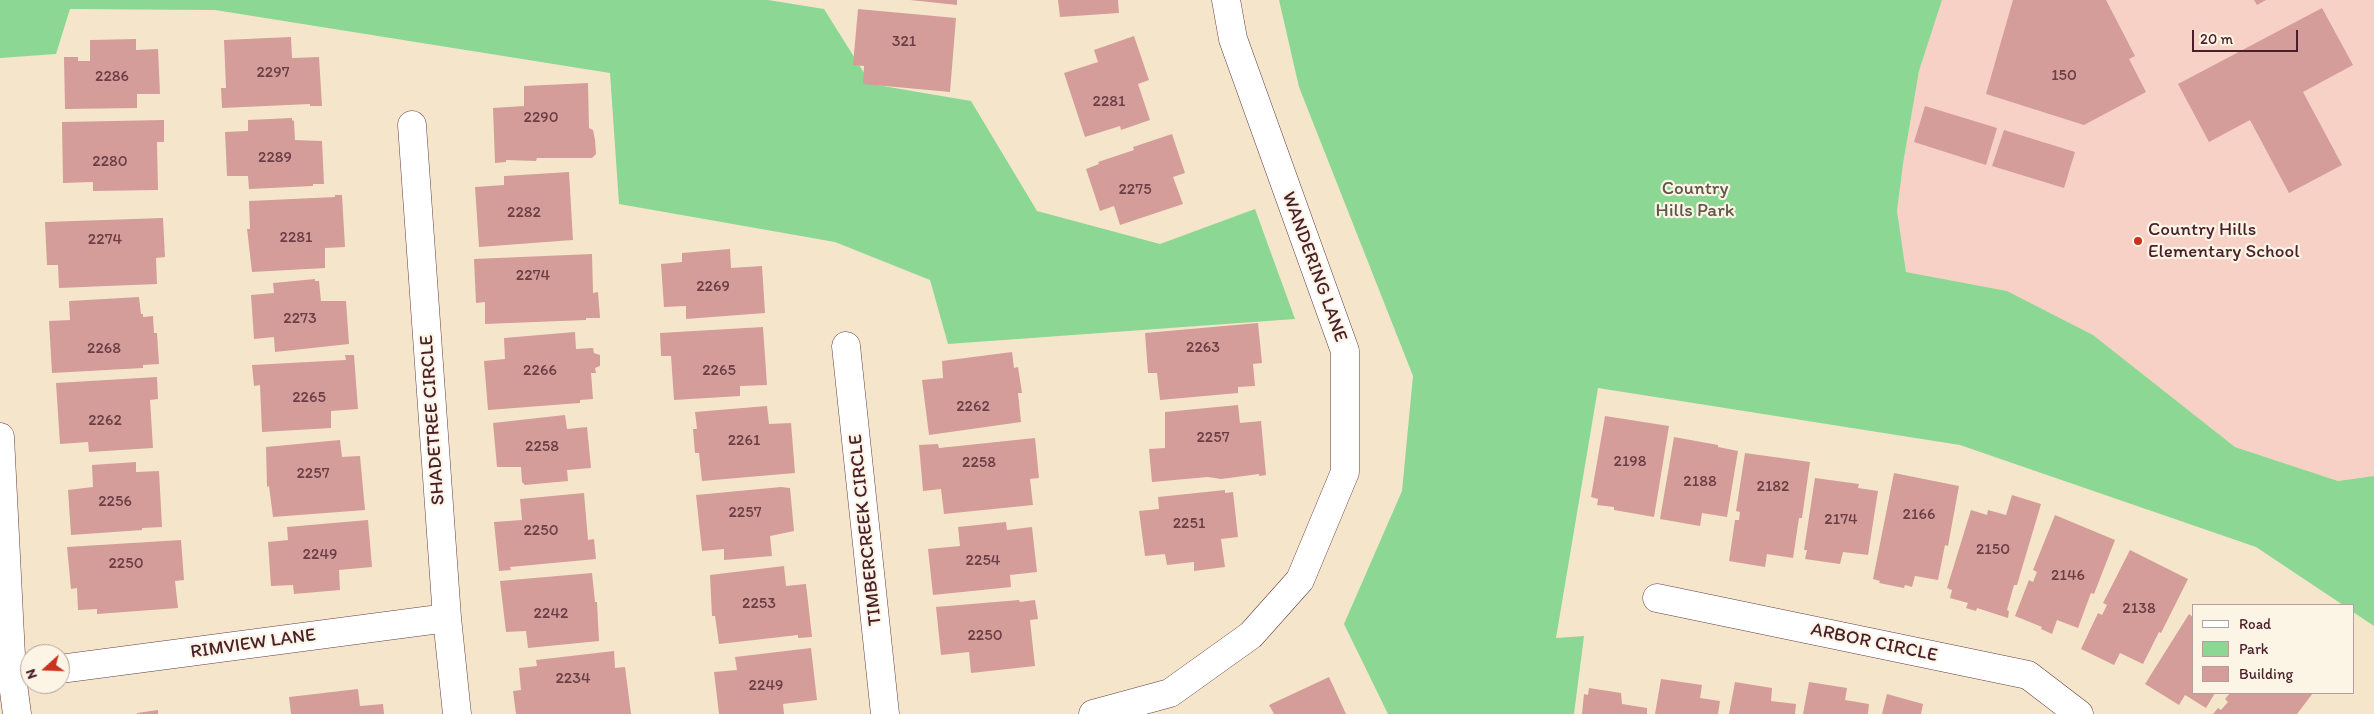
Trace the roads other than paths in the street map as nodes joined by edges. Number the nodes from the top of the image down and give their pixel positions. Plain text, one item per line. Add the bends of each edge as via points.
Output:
1 (1226, 0) edge
2 (412, 125) dead end
3 (846, 346) dead end
4 (0, 437) edge
5 (1657, 598) dead end
6 (447, 618) junction
7 (20, 663) edge
8 (70, 668) edge
9 (20, 684) edge
10 (1175, 703) edge
11 (17, 714) edge
12 (457, 714) edge
13 (885, 714) edge
14 (1093, 714) edge
15 (2078, 714) edge

1 - 10 street, WANDERING LANE via 1233,39 1345,351 1345,472 1300,580 1251,635
2 - 6 street, SHADETREE CIRCLE
3 - 13 street, TIMBERCREEK CIRCLE
4 - 7 street
5 - 15 street, ARBOR CIRCLE via 2028,675
6 - 8 street, RIMVIEW LANE
6 - 12 street, SHADETREE CIRCLE
9 - 11 street
10 - 14 street, WANDERING LANE

